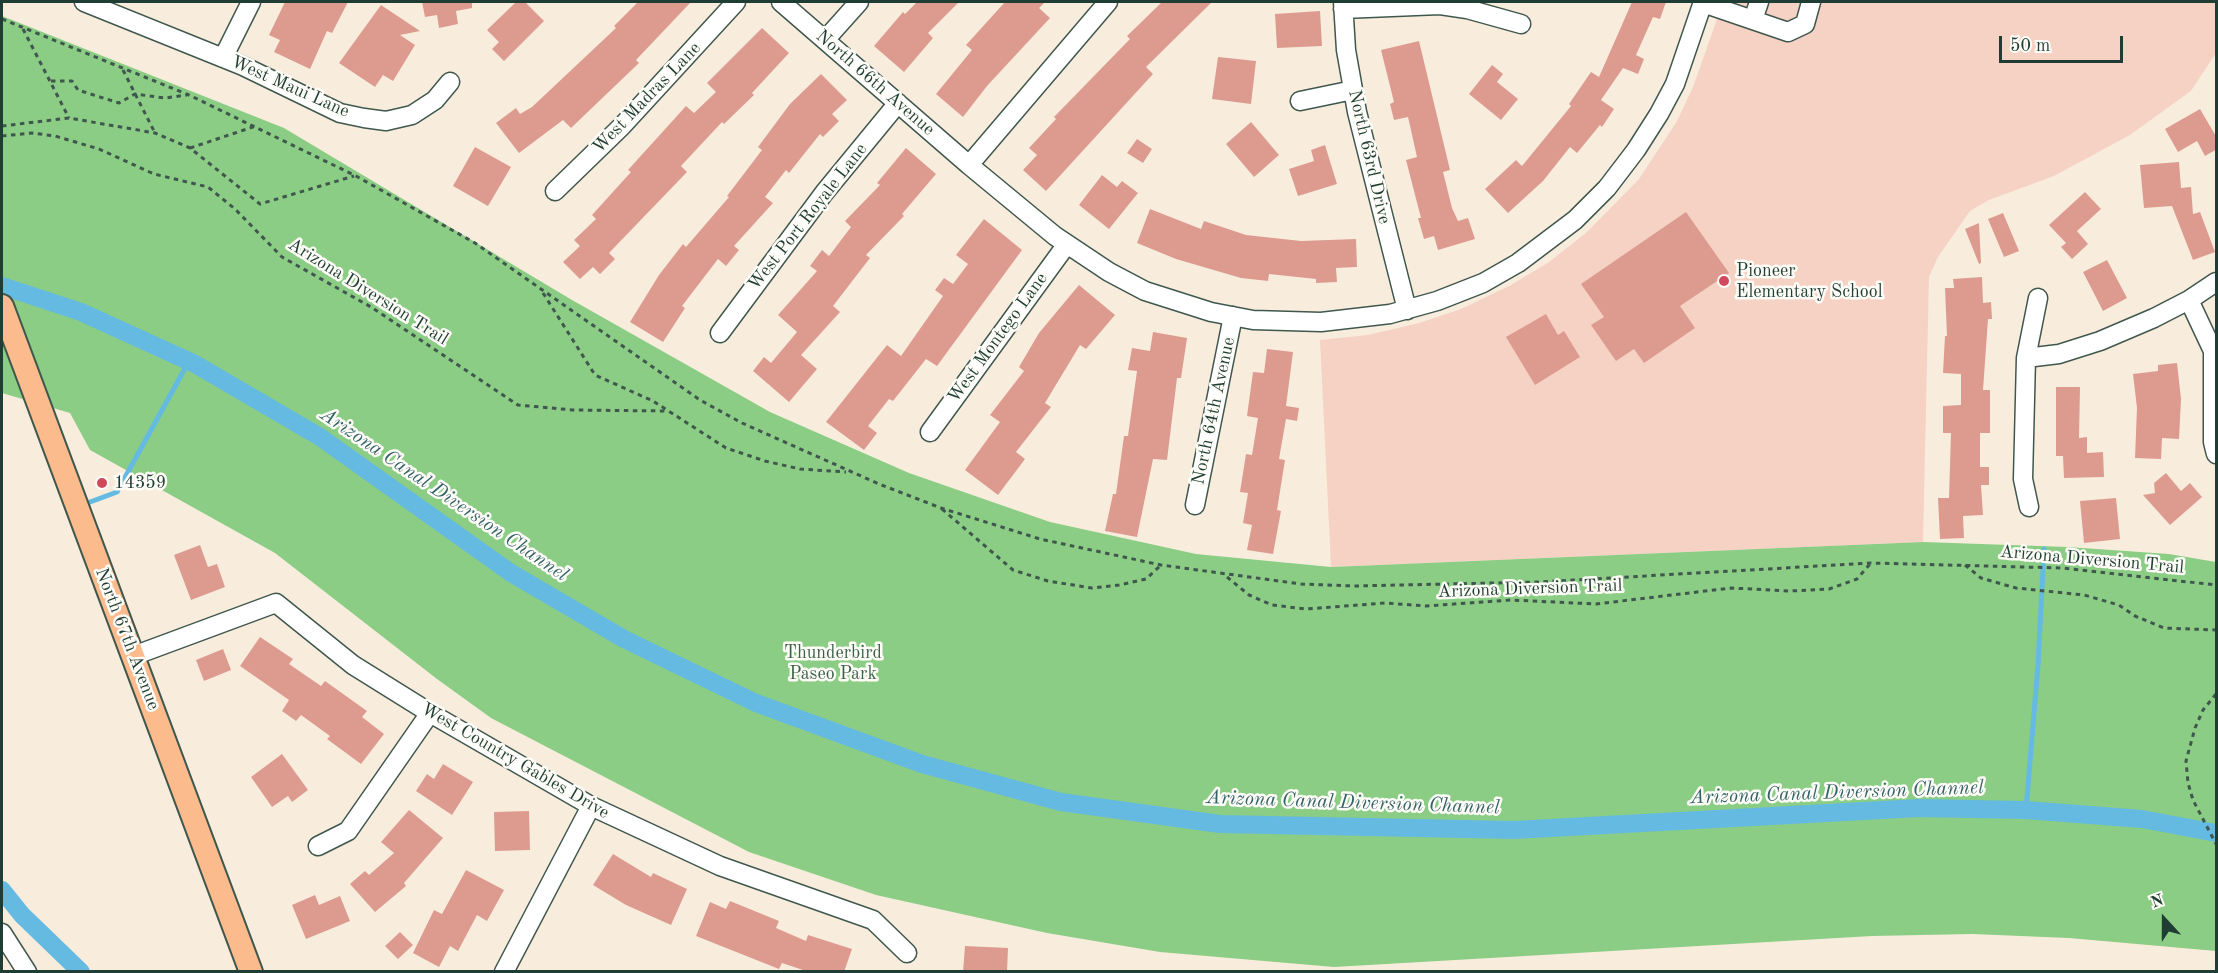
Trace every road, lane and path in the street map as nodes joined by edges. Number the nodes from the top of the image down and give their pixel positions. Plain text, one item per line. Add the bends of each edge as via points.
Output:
1 (84, 2) edge
2 (251, 2) edge
3 (736, 2) edge
4 (781, 2) edge
5 (859, 2) edge
6 (1108, 2) edge
7 (1703, 2) edge
8 (1759, 2) edge
9 (1811, 2) edge
10 (1343, 5) edge
11 (2, 19) edge
12 (1753, 20) junction
13 (1521, 24) dead end
14 (23, 30) junction
15 (825, 40) junction
16 (223, 58) junction
17 (122, 68) junction
18 (51, 81) junction
19 (450, 82) dead end
20 (1353, 90) junction
21 (135, 94) junction
22 (189, 95) junction
23 (1300, 101) dead end
24 (898, 103) junction
25 (69, 118) junction
26 (2, 126) edge
27 (256, 126) junction
28 (156, 134) junction
29 (2, 135) edge
30 (190, 148) junction
31 (969, 165) junction
32 (356, 176) junction
33 (555, 191) dead end
34 (1067, 244) junction
35 (2217, 282) edge
36 (542, 291) junction
37 (2038, 298) dead end
38 (2189, 300) junction
39 (2, 306) edge
40 (1407, 310) junction
41 (1233, 316) junction
42 (720, 333) dead end
43 (2026, 358) junction
44 (668, 411) junction
45 (930, 432) dead end
46 (2217, 454) edge
47 (851, 472) junction
48 (1195, 505) dead end
49 (2029, 507) dead end
50 (941, 508) junction
51 (1871, 563) junction
52 (1161, 565) junction
53 (1965, 565) junction
54 (1225, 576) junction
55 (2217, 585) edge
56 (2217, 630) edge
57 (133, 656) junction
58 (2217, 694) edge
59 (430, 713) junction
60 (591, 806) junction
61 (2215, 842) edge
62 (318, 846) dead end
63 (2, 933) edge
64 (907, 953) dead end
65 (27, 972) edge
66 (251, 972) edge
67 (504, 972) edge

1 - 16 street, West Maui Lane
2 - 16 street
3 - 33 street, West Madras Lane via 622,126
4 - 15 street, North 66th Avenue
5 - 15 street
6 - 31 street
7 - 12 street
7 - 40 street, North 66th Avenue via 1675,84 1636,150 1607,189 1575,220 1518,263 1483,283
8 - 12 street
9 - 12 street via 1805,24 1788,32
10 - 13 street via 1440,5
10 - 20 street, North 63rd Drive
11 - 14 path, Arizona Diversion Trail
14 - 17 path, Arizona Diversion Trail
14 - 18 path
15 - 24 street, North 66th Avenue
16 - 19 street, West Maui Lane via 340,112 386,121 412,115 435,100
17 - 21 path
17 - 22 path, Arizona Diversion Trail
18 - 21 path, Arizona Diversion Trail via 72,81 78,90 119,103
18 - 25 path
20 - 23 street
20 - 40 street, North 63rd Drive
21 - 22 path, Arizona Diversion Trail via 165,98
21 - 28 path
22 - 27 path, Arizona Diversion Trail
24 - 31 street, North 66th Avenue
24 - 42 street, West Port Royale Lane via 824,193
25 - 26 path
25 - 28 path
27 - 30 path
27 - 32 path, Arizona Diversion Trail
28 - 30 path
29 - 44 path, Arizona Diversion Trail via 55,136 99,149 154,174 208,187 235,208 282,257 371,307 518,405
30 - 32 path via 260,204
31 - 34 street, North 66th Avenue
32 - 36 path, Arizona Diversion Trail via 475,243
34 - 41 street, North 66th Avenue via 1145,291
34 - 45 street, West Montego Lane
35 - 38 street
36 - 44 path, Arizona Diversion Trail via 595,375
36 - 47 path, Arizona Diversion Trail via 700,400
37 - 43 street
38 - 43 street via 2100,341 2059,354
38 - 46 street via 2213,351 2213,442
39 - 57 main road, North 67th Avenue
40 - 41 street, North 66th Avenue via 1321,322
41 - 48 street, North 64th Avenue
43 - 49 street via 2023,478
44 - 47 path, Arizona Diversion Trail via 726,448 765,461 800,469
47 - 50 path, Arizona Diversion Trail
50 - 52 path, Arizona Diversion Trail via 1040,538
50 - 52 path, Arizona Diversion Trail via 1013,570 1048,581 1092,588 1119,585 1146,579
51 - 53 path, Arizona Diversion Trail
51 - 54 path, Arizona Diversion Trail via 1529,582 1354,586
51 - 54 path, Arizona Diversion Trail via 1857,579 1829,589 1731,588 1596,604 1511,600 1306,609 1272,605 1249,595
52 - 54 path, Arizona Diversion Trail
53 - 55 path, Arizona Diversion Trail via 2062,568
53 - 56 path, Arizona Diversion Trail via 1981,578 2016,588 2084,595 2119,605 2164,628
57 - 59 street, West Country Gables Drive via 276,603 334,652
57 - 66 main road, North 67th Avenue
58 - 61 path via 2199,719 2186,761 2188,783
59 - 60 street, West Country Gables Drive
59 - 62 street via 348,831
60 - 64 street, West Country Gables Drive via 720,866 873,920
60 - 67 street
63 - 65 street

